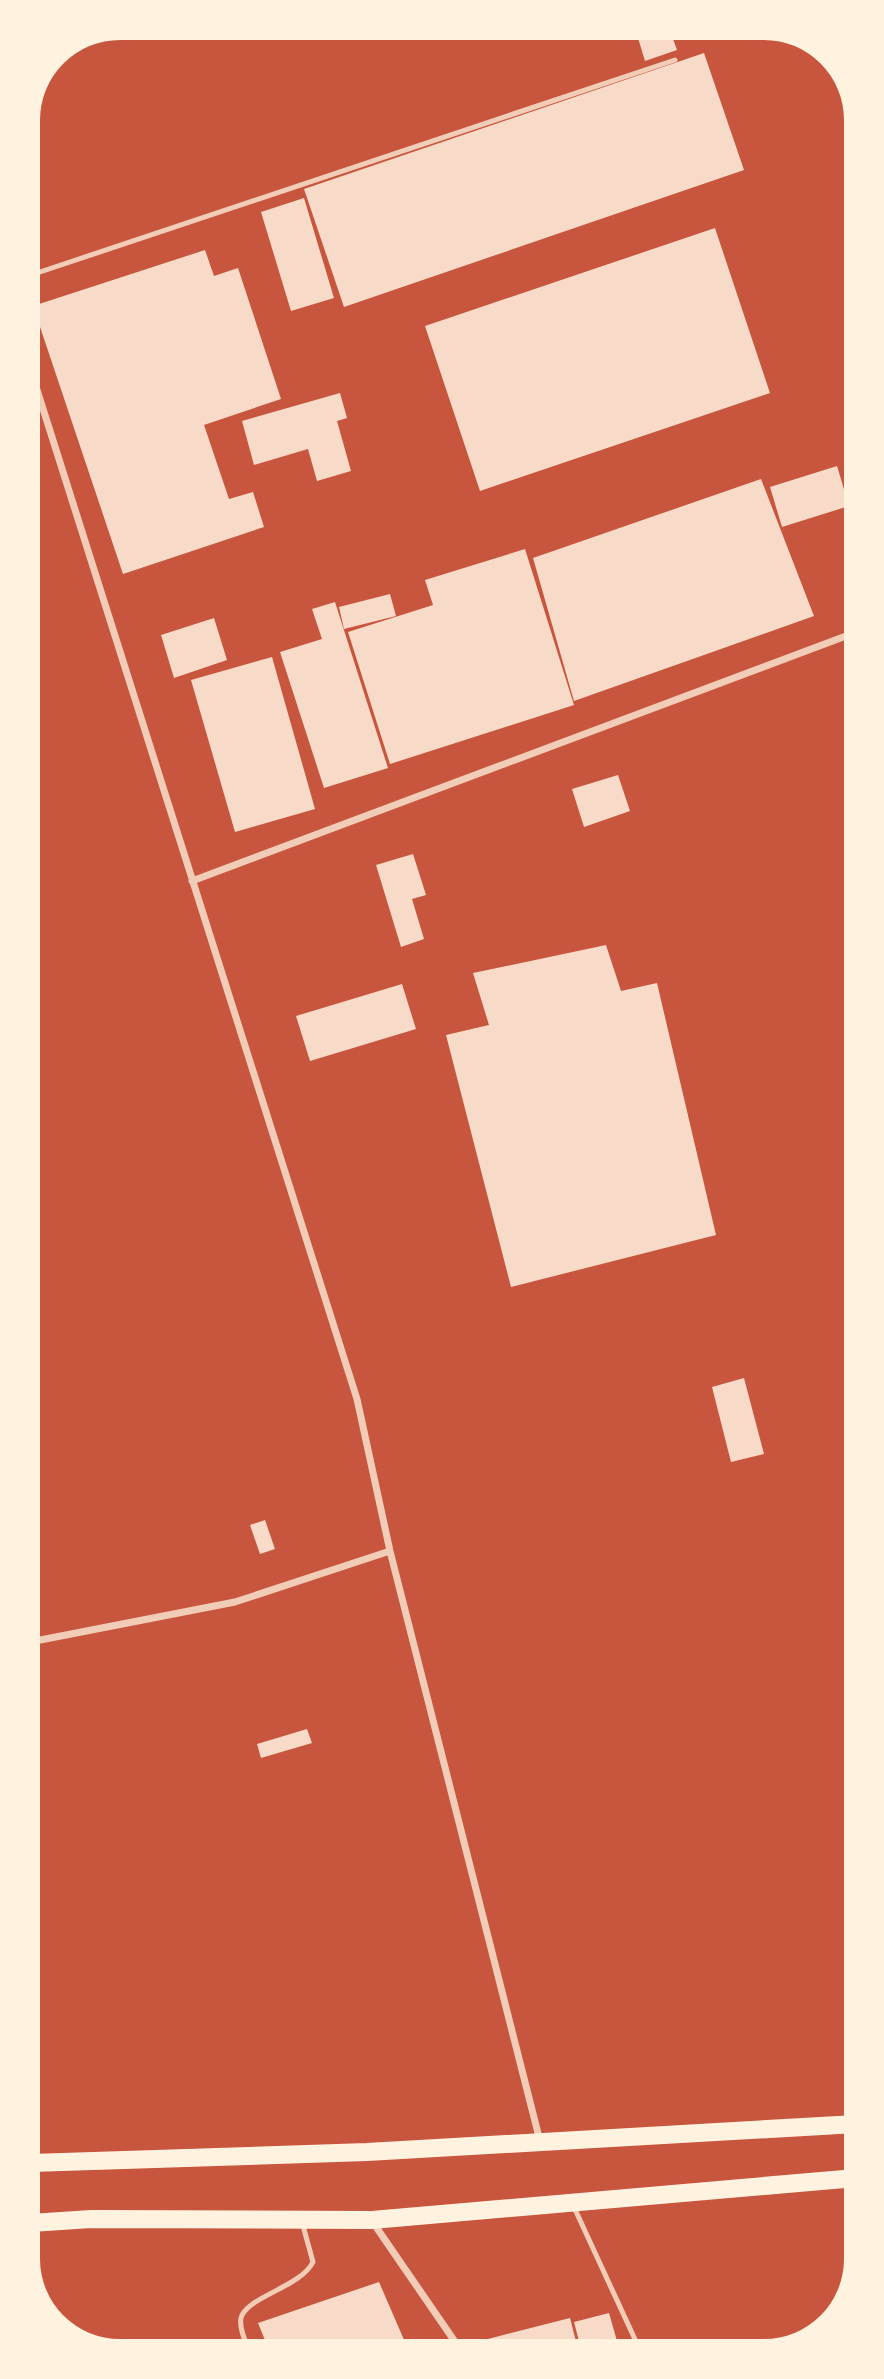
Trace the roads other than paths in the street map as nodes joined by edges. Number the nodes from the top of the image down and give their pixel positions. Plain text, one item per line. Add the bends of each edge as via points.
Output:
1 (675, 60) dead end
2 (40, 272) edge
3 (40, 399) edge
4 (844, 636) edge
5 (192, 881) junction
6 (390, 1551) junction
7 (40, 1640) edge
8 (844, 2125) edge
9 (540, 2141) junction
10 (40, 2164) edge
11 (844, 2179) edge
12 (572, 2202) junction
13 (302, 2219) junction
14 (372, 2220) junction
15 (40, 2222) edge
16 (246, 2339) edge
17 (453, 2339) edge
18 (635, 2339) edge

1 - 2 lane
3 - 5 street
4 - 5 street
5 - 6 street via 357,1399
6 - 7 street via 235,1602
6 - 9 street
8 - 9 main road
9 - 10 main road
11 - 12 main road
12 - 14 main road
12 - 18 lane
13 - 14 main road
13 - 15 main road
13 - 16 lane via 313,2262 298,2279 244,2309 240,2321
14 - 17 street

